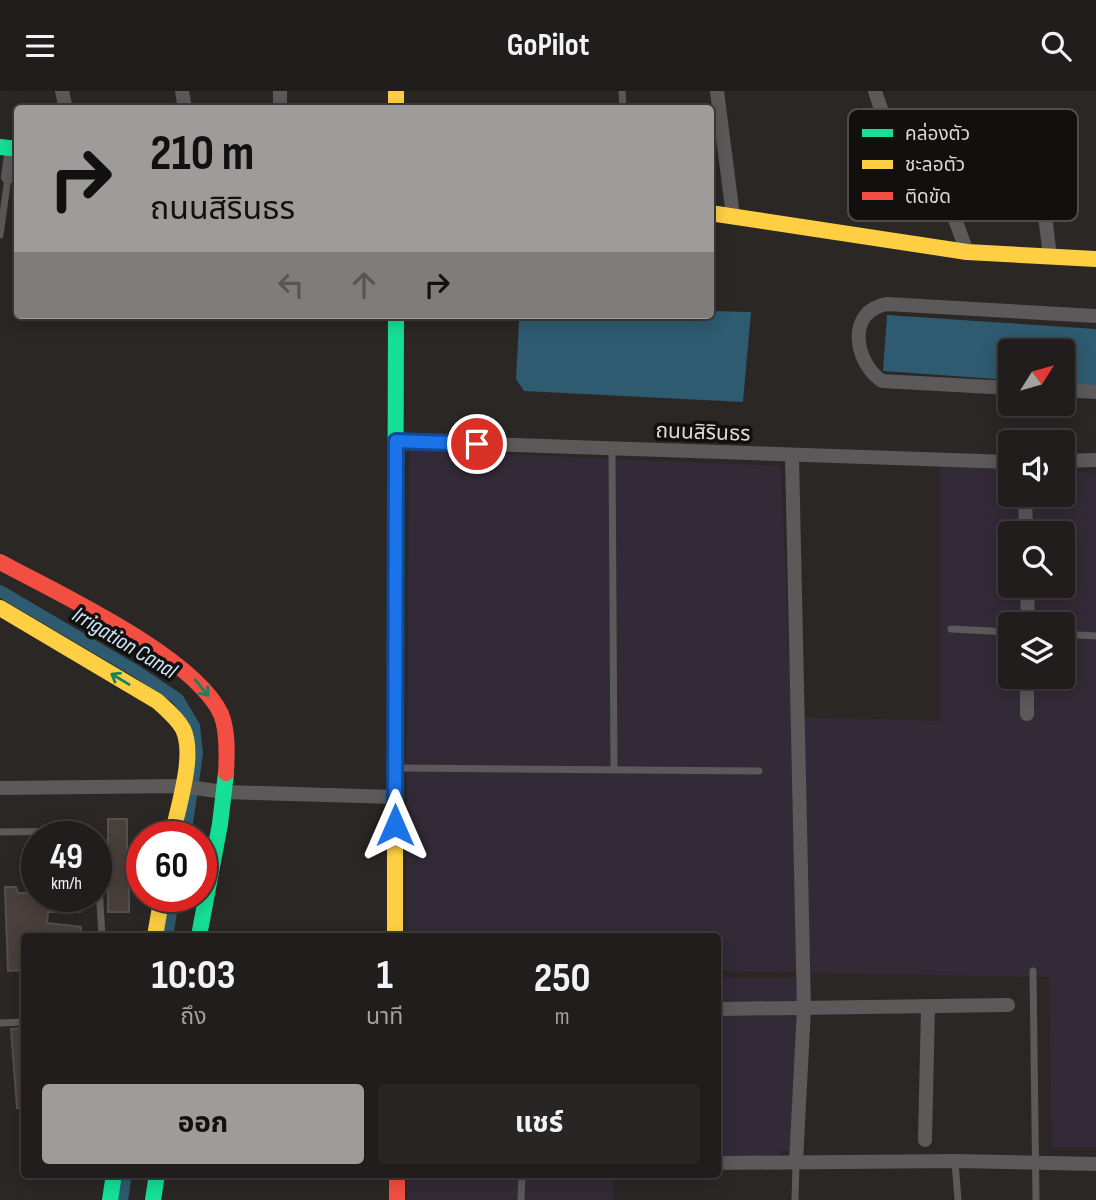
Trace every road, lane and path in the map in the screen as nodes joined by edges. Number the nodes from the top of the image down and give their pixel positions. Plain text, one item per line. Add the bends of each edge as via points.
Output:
1 (717, 91) edge
2 (875, 91) edge
3 (881, 109) edge
4 (10, 148) edge
5 (8, 177) joint
6 (714, 214) edge
7 (733, 216) junction
8 (956, 221) edge
9 (1046, 221) edge
10 (0, 235) edge
11 (967, 252) junction
12 (1050, 256) junction
13 (1096, 259) edge
14 (1096, 316) edge
15 (396, 319) edge
16 (998, 387) edge
17 (1075, 391) edge
18 (1096, 392) edge
19 (396, 441) junction
20 (612, 449) junction
21 (792, 456) junction
22 (1096, 460) edge
23 (1075, 461) edge
24 (998, 462) edge
25 (0, 562) edge
26 (0, 608) edge
27 (951, 629) dead end
28 (998, 631) edge
29 (1075, 635) edge
30 (1096, 636) edge
31 (1027, 689) edge
32 (1027, 714) dead end
33 (395, 768) junction
34 (614, 770) junction
35 (759, 771) dead end
36 (181, 786) junction
37 (0, 788) edge
38 (224, 792) junction
39 (395, 797) junction
40 (175, 821) edge
41 (0, 832) edge
42 (21, 832) edge
43 (101, 912) edge
44 (159, 912) edge
45 (102, 933) edge
46 (156, 933) edge
47 (200, 933) edge
48 (395, 933) edge
49 (1033, 971) dead end
50 (1008, 1005) dead end
51 (928, 1007) junction
52 (721, 1009) edge
53 (804, 1009) junction
54 (21, 1022) edge
55 (0, 1023) edge
56 (925, 1140) dead end
57 (955, 1161) junction
58 (796, 1162) junction
59 (1038, 1162) junction
60 (721, 1163) edge
61 (1096, 1164) edge
62 (113, 1178) edge
63 (157, 1178) edge
64 (397, 1178) edge
65 (522, 1178) edge
66 (110, 1200) edge
67 (153, 1200) edge
68 (397, 1200) edge
69 (522, 1200) edge
70 (795, 1200) edge
71 (958, 1200) edge
72 (1036, 1200) edge

1 - 7 street
2 - 3 street
4 - 5 street
5 - 10 lane
6 - 7 street
7 - 11 street
8 - 11 street
9 - 12 street
11 - 12 street
12 - 13 street
14 - 16 street via 887,304 874,306 864,316 858,347 869,372 882,381
15 - 19 street
17 - 18 street
19 - 20 street, ถนนสิรินธร
19 - 33 street
20 - 21 street, ถนนสิรินธร
20 - 34 lane
21 - 24 street, ถนนสิรินธร
21 - 53 street
22 - 23 street
25 -> 38 street via 164,656 200,683 221,714 227,750
36 -> 26 street via 187,754 176,719 157,701
27 - 28 lane
29 - 30 lane
31 - 32 street
33 - 34 lane
33 - 39 street
34 - 35 lane
36 - 37 street
36 - 38 street
36 - 40 street
38 - 39 street
38 - 47 street
39 - 48 street
41 - 42 lane
43 - 45 lane
44 - 46 street
49 - 59 lane
50 - 51 street
51 - 53 street
51 - 56 street
52 - 53 street
53 - 58 street
54 - 55 lane
57 - 58 street
57 - 59 street
57 - 71 lane
58 - 60 street
58 - 70 lane
59 - 61 street
59 - 72 lane
62 - 66 street
63 - 67 street
64 - 68 street
65 - 69 lane

